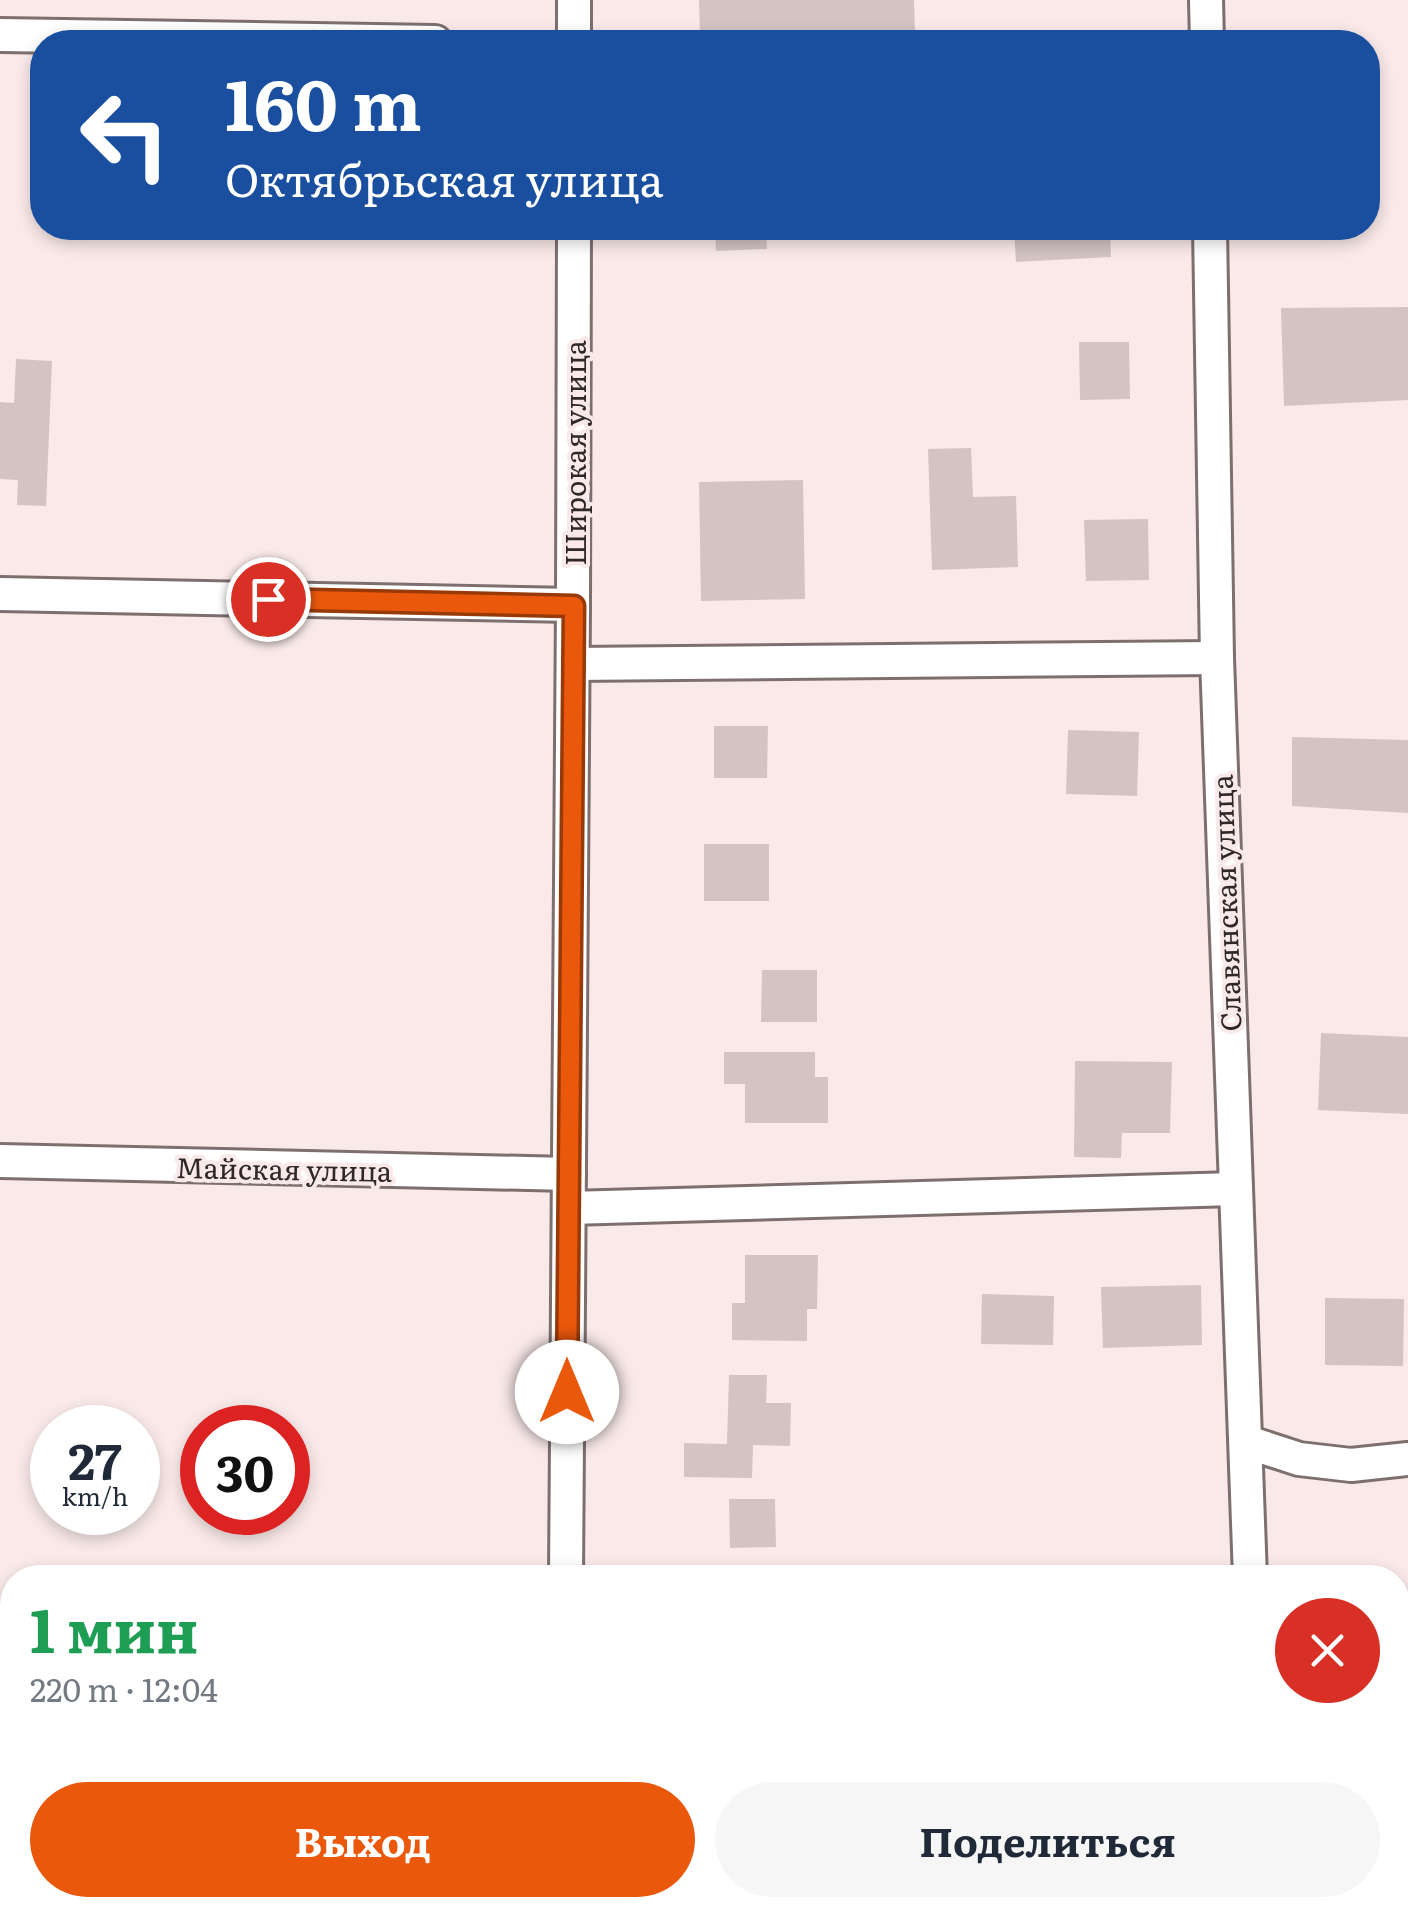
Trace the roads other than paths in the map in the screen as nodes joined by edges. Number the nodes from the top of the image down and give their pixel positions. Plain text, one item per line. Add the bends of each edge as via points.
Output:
1 (574, 0) edge
2 (1206, 0) edge
3 (574, 30) edge
4 (1207, 30) edge
5 (0, 35) edge
6 (30, 35) edge
7 (574, 240) edge
8 (1210, 240) edge
9 (0, 594) edge
10 (574, 606) junction
11 (1216, 658) junction
12 (573, 664) junction
13 (0, 1161) edge
14 (569, 1174) junction
15 (1235, 1189) junction
16 (569, 1208) junction
17 (1247, 1442) junction
18 (1408, 1459) edge
19 (566, 1565) edge
20 (1250, 1565) edge

1 - 3 street
2 - 4 street
5 - 6 street
7 - 10 street, Широкая улица
8 - 11 street, Славянская улица
9 - 10 street
10 - 12 street, Широкая улица
11 - 12 street
11 - 15 street, Славянская улица
12 - 14 street, Широкая улица
13 - 14 street, Майская улица
14 - 16 street, Широкая улица
15 - 16 street
15 - 17 street, Славянская улица
16 - 19 street, Широкая улица
17 - 18 street via 1299,1459 1351,1465
17 - 20 street, Славянская улица

